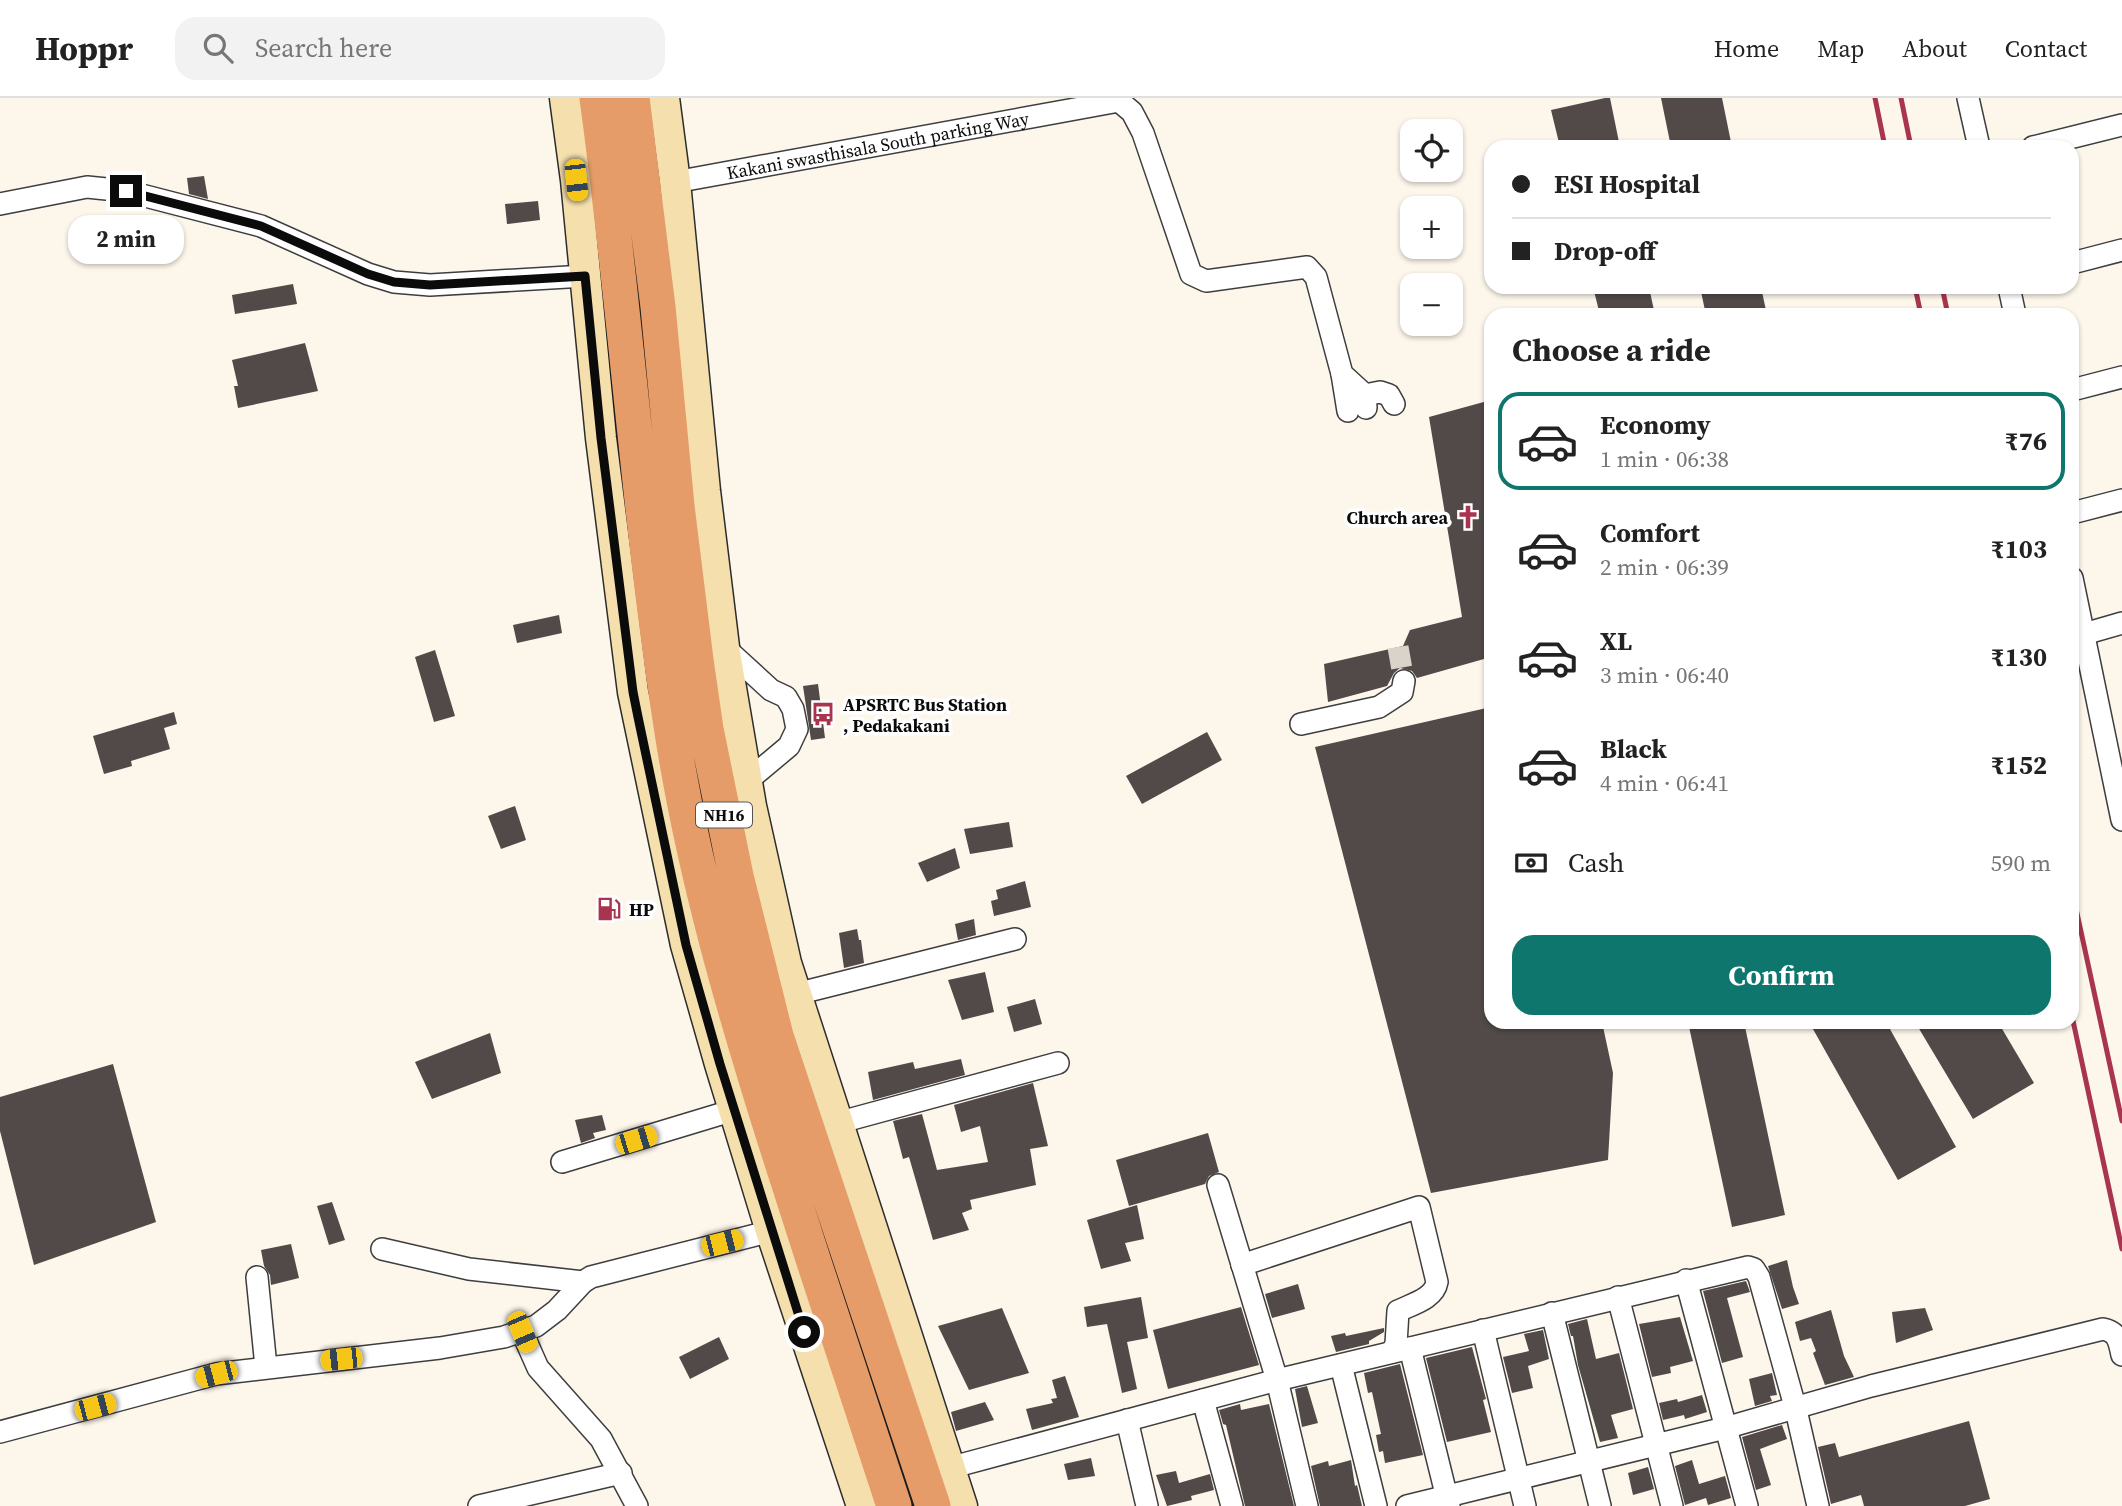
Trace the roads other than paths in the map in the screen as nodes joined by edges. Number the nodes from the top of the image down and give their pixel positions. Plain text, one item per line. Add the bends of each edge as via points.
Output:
1 (565, 98) edge
2 (597, 98) edge
3 (632, 98) edge
4 (664, 98) edge
5 (1968, 98) edge
6 (2122, 125) edge
7 (1977, 140) edge
8 (2061, 140) edge
9 (675, 182) junction
10 (0, 204) edge
11 (2122, 250) edge
12 (2079, 260) edge
13 (585, 276) junction
14 (2122, 377) edge
15 (2079, 388) edge
16 (1394, 404) dead end
17 (2122, 500) edge
18 (2079, 511) edge
19 (2079, 611) edge
20 (2122, 623) edge
21 (2084, 634) junction
22 (724, 647) junction
23 (1404, 681) dead end
24 (1301, 724) dead end
25 (746, 782) junction
26 (2122, 820) edge
27 (1015, 939) dead end
28 (796, 994) junction
29 (1058, 1063) dead end
30 (734, 1110) junction
31 (837, 1123) junction
32 (562, 1162) dead end
33 (1218, 1185) dead end
34 (771, 1231) junction
35 (382, 1249) dead end
36 (1246, 1264) junction
37 (257, 1277) dead end
38 (1686, 1280) junction
39 (583, 1282) junction
40 (1618, 1297) junction
41 (1552, 1313) junction
42 (1483, 1330) junction
43 (522, 1332) junction
44 (1401, 1350) junction
45 (2122, 1355) edge
46 (1341, 1365) junction
47 (266, 1367) junction
48 (1277, 1380) junction
49 (1203, 1400) junction
50 (1796, 1409) junction
51 (1127, 1420) junction
52 (1725, 1428) junction
53 (0, 1432) edge
54 (1656, 1445) junction
55 (1588, 1461) junction
56 (949, 1468) junction
57 (621, 1474) junction
58 (1518, 1479) junction
59 (1448, 1501) edge
60 (479, 1506) edge
61 (637, 1506) edge
62 (862, 1506) edge
63 (894, 1506) edge
64 (933, 1506) edge
65 (962, 1506) edge
66 (1147, 1506) edge
67 (1232, 1506) edge
68 (1307, 1506) edge
69 (1376, 1506) edge
70 (1407, 1506) edge
71 (1525, 1506) edge
72 (1600, 1506) edge
73 (1672, 1506) edge
74 (1747, 1506) edge
75 (1818, 1506) edge

1 - 13 main road
2 - 63 highway, NH16 via 672,734 701,883 740,1031
3 - 64 highway, NH16 via 696,660 736,876 776,1037
4 - 9 main road
5 - 7 street
6 - 8 street
9 - 16 street, Kakani swasthisala South parking Way via 1119,101 1132,112 1143,132 1191,274 1206,281 1307,267 1316,277 1342,374 1360,405 1380,392 1389,395
9 - 22 main road
10 - 13 street via 87,187 126,191 261,226 394,282 430,285
11 - 12 street
13 - 30 main road via 633,692 686,945
14 - 15 street
17 - 18 street
19 - 21 street
20 - 21 street
21 - 26 street
22 - 25 main road
22 - 25 street via 771,690 786,697 797,729 789,746
23 - 24 street via 1402,692 1380,708
25 - 28 main road
27 - 28 street
28 - 31 main road
29 - 31 street
30 - 32 street
30 - 34 main road
31 - 56 main road
33 - 36 street
34 - 39 street via 599,1274
34 - 62 main road
35 - 39 street via 469,1269
36 - 44 street via 1419,1207 1436,1288 1398,1311 1395,1344
36 - 48 street
37 - 47 street
38 - 40 street
38 - 50 street via 1736,1268 1754,1269
38 - 52 street
39 - 43 street via 557,1310
40 - 41 street
40 - 54 street
41 - 42 street
41 - 55 street
42 - 44 street
42 - 58 street
43 - 47 street via 440,1348
43 - 57 street via 538,1368 601,1439
44 - 46 street
44 - 59 street
45 - 50 street via 2116,1335 2103,1329
46 - 48 street
46 - 69 street
47 - 53 street via 216,1374
48 - 49 street
48 - 68 street
49 - 51 street
49 - 67 street
50 - 52 street
50 - 75 street
51 - 56 street
51 - 66 street
52 - 54 street
52 - 74 street
54 - 55 street
54 - 73 street
55 - 58 street
55 - 72 street
56 - 65 main road
57 - 60 street
57 - 61 street
58 - 59 street
58 - 71 street
59 - 70 street

